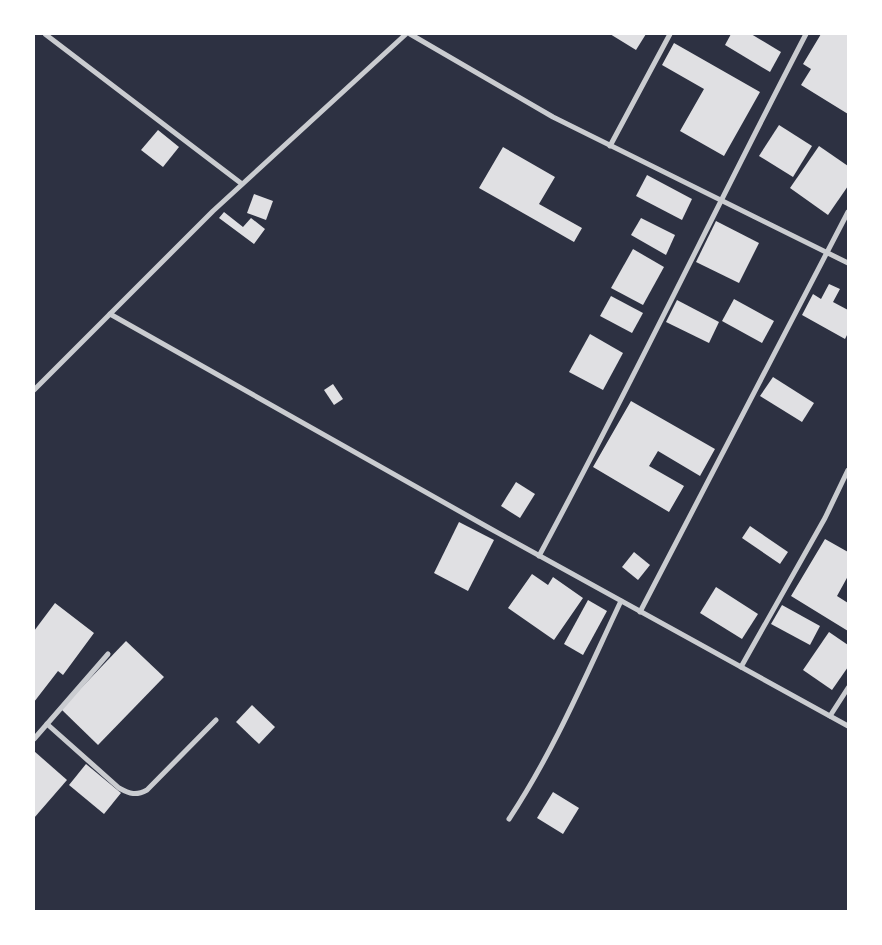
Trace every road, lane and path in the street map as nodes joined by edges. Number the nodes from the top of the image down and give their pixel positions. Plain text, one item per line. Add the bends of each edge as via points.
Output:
1 (45, 34) edge
2 (406, 34) edge
3 (410, 34) edge
4 (670, 34) edge
5 (806, 34) edge
6 (610, 146) junction
7 (242, 184) junction
8 (720, 200) junction
9 (848, 212) edge
10 (826, 252) junction
11 (848, 262) edge
12 (110, 314) junction
13 (34, 390) edge
14 (848, 470) edge
15 (539, 556) junction
16 (621, 601) junction
17 (640, 612) junction
18 (108, 654) dead end
19 (741, 667) junction
20 (848, 688) edge
21 (830, 716) junction
22 (216, 720) dead end
23 (47, 724) junction
24 (848, 726) edge
25 (34, 739) edge
26 (509, 819) dead end

1 - 7 street
2 - 7 street
3 - 6 street via 553,117
4 - 6 street
5 - 8 street
6 - 8 street
7 - 12 street
8 - 10 street
8 - 15 street via 612,420
9 - 10 street
10 - 11 street
10 - 17 street
12 - 13 street
12 - 15 street
14 - 19 street
15 - 16 street
16 - 17 street
16 - 26 street via 571,708 529,789
17 - 19 street
18 - 23 street
19 - 21 street
20 - 21 street
21 - 24 street
22 - 23 street via 147,790 138,795 119,788
23 - 25 street

